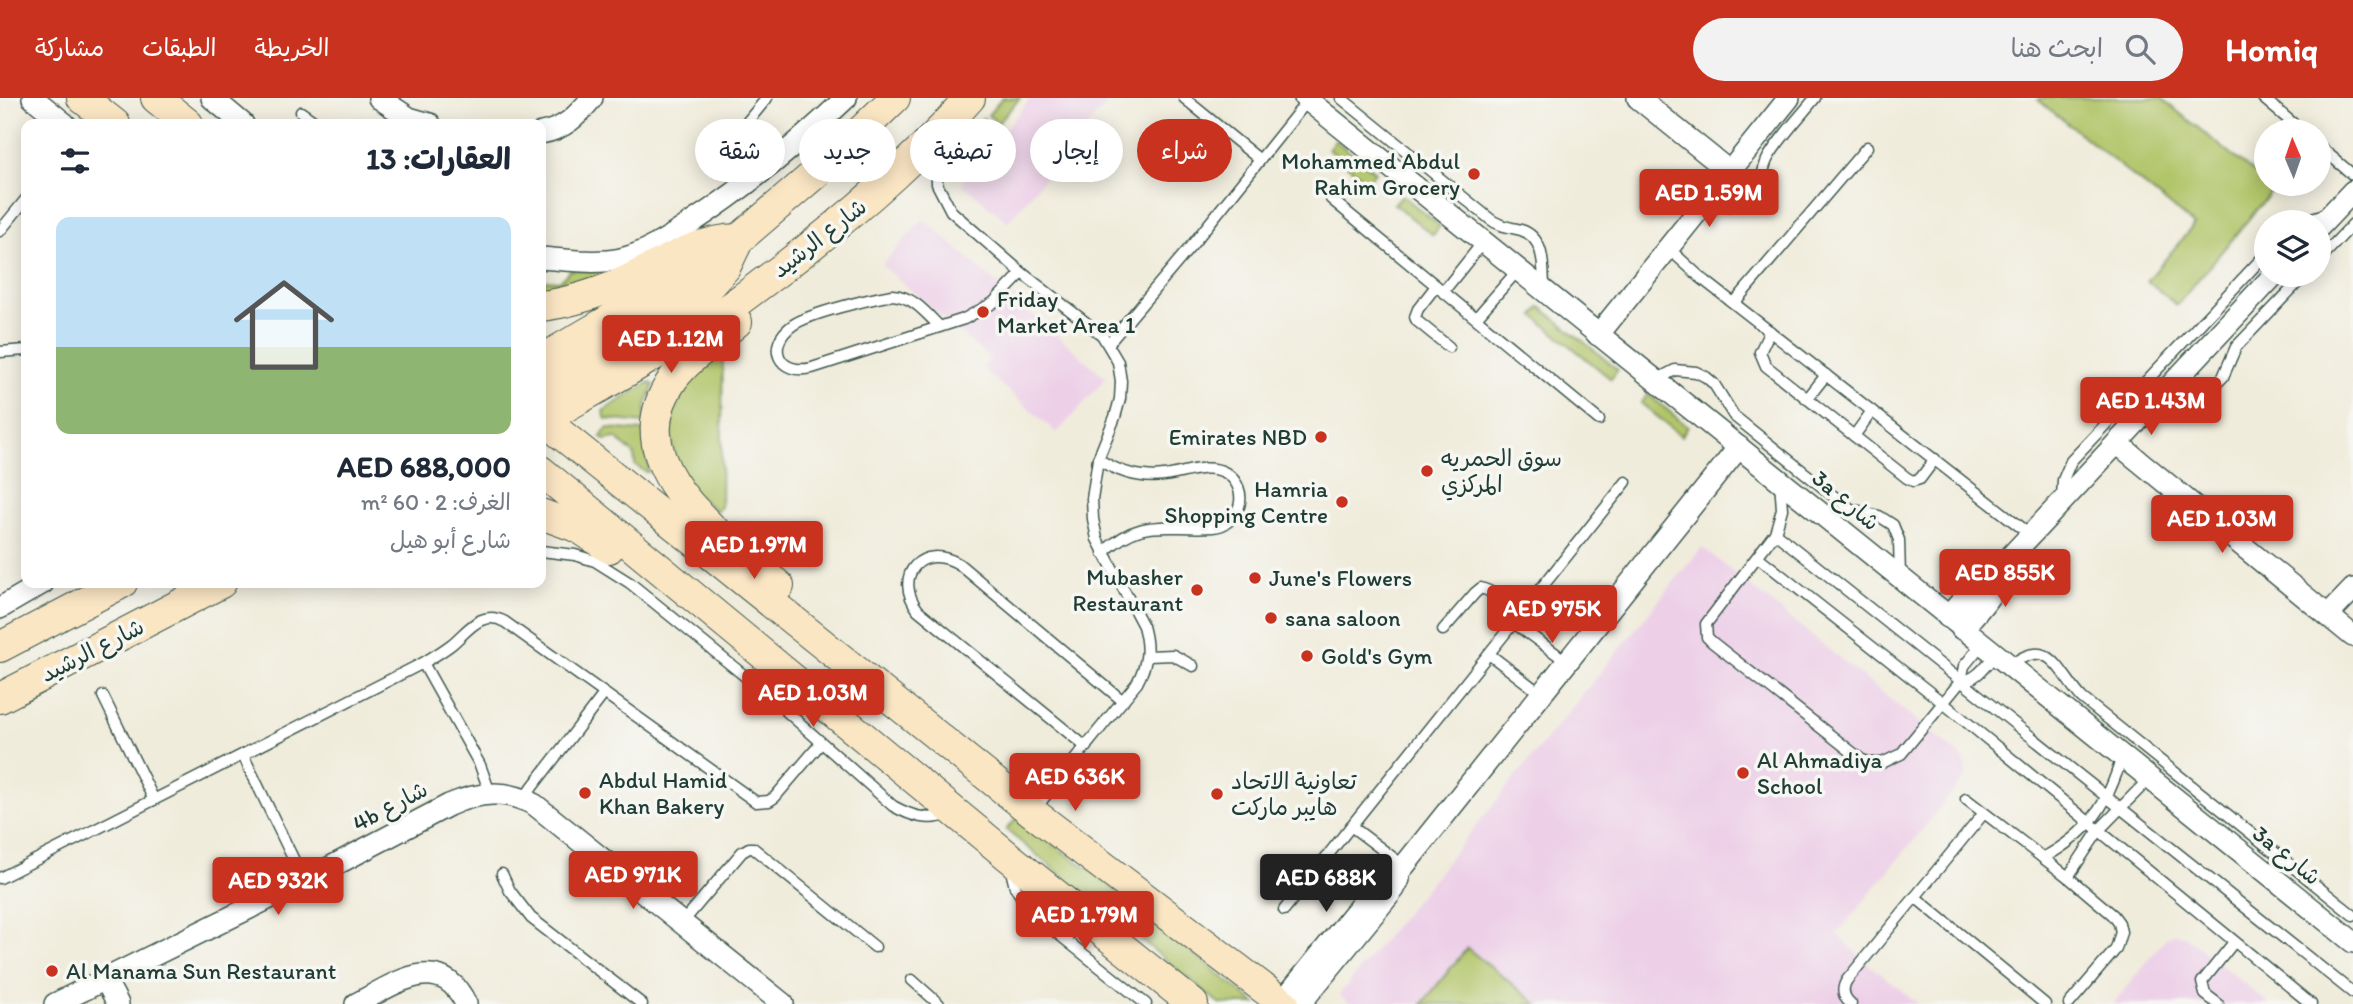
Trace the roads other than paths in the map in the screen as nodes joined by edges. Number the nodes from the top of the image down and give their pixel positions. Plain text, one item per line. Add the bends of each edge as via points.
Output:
1 (33, 98) edge
2 (82, 98) edge
3 (156, 98) edge
4 (188, 98) edge
5 (212, 98) edge
6 (379, 98) edge
7 (592, 98) edge
8 (767, 98) edge
9 (846, 98) edge
10 (895, 98) edge
11 (970, 98) edge
12 (1184, 98) edge
13 (1341, 98) edge
14 (1638, 98) edge
15 (1815, 98) edge
16 (2263, 98) edge
17 (1306, 99) edge
18 (1780, 102) edge
19 (301, 111) dead end
20 (59, 119) edge
21 (109, 119) edge
22 (182, 119) edge
23 (194, 119) edge
24 (237, 119) edge
25 (311, 119) edge
26 (414, 119) edge
27 (750, 119) edge
28 (951, 119) edge
29 (2288, 119) edge
30 (546, 132) edge
31 (1867, 147) dead end
32 (2331, 156) edge
33 (1260, 160) junction
34 (910, 161) edge
35 (1730, 172) junction
36 (2353, 175) edge
37 (937, 182) edge
38 (2353, 191) edge
39 (1331, 199) dead end
40 (1702, 204) junction
41 (21, 205) edge
42 (2334, 211) junction
43 (2331, 212) edge
44 (2331, 214) edge
45 (2353, 224) edge
46 (0, 231) edge
47 (739, 239) junction
48 (1483, 242) junction
49 (2331, 247) edge
50 (1668, 248) junction
51 (546, 258) edge
52 (2254, 267) edge
53 (1518, 270) junction
54 (1022, 273) junction
55 (766, 280) junction
56 (2263, 287) edge
57 (2294, 287) edge
58 (1440, 289) junction
59 (1544, 292) junction
60 (1734, 303) junction
61 (546, 305) edge
62 (1476, 318) junction
63 (940, 327) junction
64 (1770, 331) junction
65 (1598, 335) junction
66 (1108, 344) junction
67 (1449, 346) dead end
68 (21, 350) edge
69 (0, 352) edge
70 (546, 357) edge
71 (1826, 375) junction
72 (1654, 381) junction
73 (2166, 390) junction
74 (1807, 399) junction
75 (1872, 411) junction
76 (546, 415) edge
77 (546, 416) edge
78 (1599, 420) dead end
79 (546, 423) edge
80 (546, 423) edge
81 (1854, 436) junction
82 (2117, 443) junction
83 (1739, 447) junction
84 (1098, 459) junction
85 (1935, 459) junction
86 (546, 475) edge
87 (1779, 478) junction
88 (1626, 482) dead end
89 (2062, 502) junction
90 (546, 516) edge
91 (1776, 533) junction
92 (2031, 535) junction
93 (546, 552) edge
94 (1103, 553) junction
95 (1758, 557) junction
96 (1900, 579) junction
97 (34, 588) edge
98 (112, 588) edge
99 (211, 588) edge
100 (2353, 589) edge
101 (0, 608) edge
102 (705, 608) junction
103 (2328, 615) junction
104 (1516, 619) junction
105 (1955, 623) junction
106 (1443, 630) dead end
107 (2353, 636) edge
108 (0, 647) edge
109 (1489, 654) junction
110 (1996, 655) junction
111 (1148, 656) junction
112 (839, 659) junction
113 (1566, 661) junction
114 (424, 663) junction
115 (1193, 666) dead end
116 (1961, 681) junction
117 (604, 694) junction
118 (1541, 694) junction
119 (103, 696) dead end
120 (0, 698) edge
121 (1123, 701) junction
122 (1942, 702) junction
123 (821, 743) junction
124 (1086, 747) junction
125 (953, 749) junction
126 (243, 755) junction
127 (2122, 756) junction
128 (2150, 778) junction
129 (491, 793) junction
130 (2107, 798) junction
131 (523, 799) junction
132 (1966, 799) dead end
133 (154, 800) junction
134 (2119, 808) junction
135 (954, 812) junction
136 (1032, 812) junction
137 (1984, 813) junction
138 (1351, 826) junction
139 (2094, 827) junction
140 (1009, 857) junction
141 (2043, 858) junction
142 (1401, 868) junction
143 (502, 874) dead end
144 (2068, 877) junction
145 (0, 878) edge
146 (304, 881) junction
147 (1915, 897) junction
148 (1284, 910) dead end
149 (2353, 915) edge
150 (682, 923) junction
151 (2234, 942) junction
152 (2353, 942) edge
153 (875, 947) dead end
154 (105, 979) junction
155 (912, 980) dead end
156 (2353, 993) edge
157 (1289, 1003) edge
158 (55, 1004) edge
159 (118, 1004) edge
160 (356, 1004) edge
161 (466, 1004) edge
162 (642, 1004) edge
163 (783, 1004) edge
164 (939, 1004) edge
165 (1146, 1004) edge
166 (1193, 1004) edge
167 (1852, 1004) edge
168 (2045, 1004) edge
169 (2069, 1004) edge
170 (2218, 1004) edge
171 (2311, 1004) edge

1 - 20 street
2 - 21 main road
3 - 22 main road
4 - 23 main road
5 - 24 street
6 - 26 street
7 - 30 street via 562,127
8 - 27 lane
9 - 51 street via 729,199 659,243 607,261
10 - 47 main road
11 - 28 main road, شارع الرشيد
12 - 33 lane
13 - 59 lane via 1490,219 1535,239
14 - 35 street
15 - 40 lane via 1770,155 1751,199 1737,206
16 - 29 lane
17 - 33 lane
17 - 48 street, 3a شارع
18 - 35 street
19 - 25 lane
31 - 60 lane
32 - 36 lane
33 - 66 lane
34 - 55 main road, شارع الرشيد
35 - 40 street
37 - 54 lane via 951,211
38 - 42 street
39 - 58 lane
40 - 50 street
41 - 46 lane
42 - 43 lane
42 - 44 street
45 - 49 lane
47 - 61 main road via 700,244 590,296
47 - 70 main road
47 - 76 main road via 725,268 703,292
48 - 53 street, 3a شارع
48 - 58 lane
50 - 60 lane
50 - 65 street
52 - 89 lane via 2071,461 2063,480
53 - 59 street, 3a شارع
53 - 62 lane
54 - 63 lane via 993,303
54 - 66 lane via 1093,327
55 - 77 main road, شارع الرشيد via 664,350
55 - 112 main road via 743,318 672,380 656,426 659,457 681,495 814,618
56 - 73 street
57 - 73 lane via 2236,347 2213,388 2197,393
58 - 62 lane
58 - 67 lane via 1415,317
59 - 65 street, 3a شارع
60 - 64 lane
62 - 78 lane
63 - 63 lane via 803,370 789,368 777,350 785,331 800,321 892,295 914,302
64 - 71 lane
64 - 74 lane via 1761,359
65 - 72 street, 3a شارع
66 - 84 lane via 1118,362 1120,399
68 - 69 lane
71 - 74 lane
71 - 75 lane
72 - 83 street, 3a شارع
72 - 96 lane via 1675,370 1706,376 1734,416 1836,498 1851,509 1887,519 1899,540
73 - 82 street
74 - 81 lane
75 - 81 lane
75 - 85 lane
79 - 112 main road
80 - 125 main road via 886,719
81 - 85 lane via 1913,481 1920,479
82 - 89 street
82 - 103 street
83 - 87 street, 3a شارع
83 - 113 street
84 - 94 lane via 1093,519
84 - 94 lane via 1137,475 1223,471 1234,479 1241,502 1227,523 1140,529 1115,541
85 - 92 lane
86 - 102 main road
87 - 91 lane via 1782,509
87 - 96 street, 3a شارع
88 - 104 lane
89 - 92 street
90 - 102 main road via 602,542 678,601
91 - 95 lane
91 - 116 lane
92 - 105 street via 1997,570 1984,575
93 - 123 lane via 575,555 613,570
94 - 111 lane via 1143,626
95 - 122 lane
95 - 122 lane via 1706,624 1707,637 1851,752 1872,763 1892,760
96 - 105 street, 3a شارع
97 - 101 street
98 - 108 main road, شارع الرشيد
99 - 120 main road, شارع الرشيد
100 - 103 street
102 - 135 main road
103 - 107 street
104 - 106 lane via 1481,588
104 - 109 lane
104 - 113 lane
105 - 110 street, 3a شارع
109 - 118 lane
109 - 138 lane
110 - 116 lane via 1972,680
110 - 116 lane via 1964,666
110 - 127 street, 3a شارع
110 - 149 lane via 2052,658 2082,698
111 - 115 lane via 1173,655
111 - 121 lane
112 - 125 main road
113 - 118 street
114 - 117 lane via 476,622 497,618
114 - 126 lane
114 - 129 lane
116 - 122 lane
116 - 130 lane
117 - 123 lane via 756,802 775,797
117 - 131 lane
118 - 142 street
119 - 133 lane
121 - 124 lane
121 - 124 lane via 959,564 933,556 920,561 911,572 907,585 918,610
122 - 139 lane
123 - 135 lane via 908,814 925,818
124 - 136 lane
125 - 136 main road
126 - 133 lane
126 - 146 lane
127 - 128 street, 3a شارع
127 - 130 lane
128 - 134 lane
128 - 152 street, 3a شارع
129 - 131 street
129 - 146 street, 4b شارع via 449,805
130 - 134 lane
130 - 139 lane
131 - 150 street
132 - 137 lane
133 - 145 lane
134 - 139 lane
134 - 156 lane
135 - 140 main road
136 - 157 main road
137 - 141 lane
137 - 147 lane
138 - 142 lane
138 - 148 lane
139 - 141 lane
139 - 144 lane
139 - 151 lane
140 - 165 lane via 1015,887 1032,913
140 - 166 main road
141 - 144 lane
142 - 157 street via 1382,879
143 - 162 lane via 531,918
144 - 169 lane via 2113,915 2121,932 2116,949
146 - 154 street, 4b شارع
147 - 167 lane via 1844,985 1845,997
147 - 168 lane
150 - 153 lane via 742,852 753,848
150 - 163 street
151 - 170 lane via 2202,982 2205,994
151 - 171 lane
154 - 158 street, 4b شارع
154 - 159 street
155 - 164 lane
160 - 161 street via 409,977 430,974 456,987

